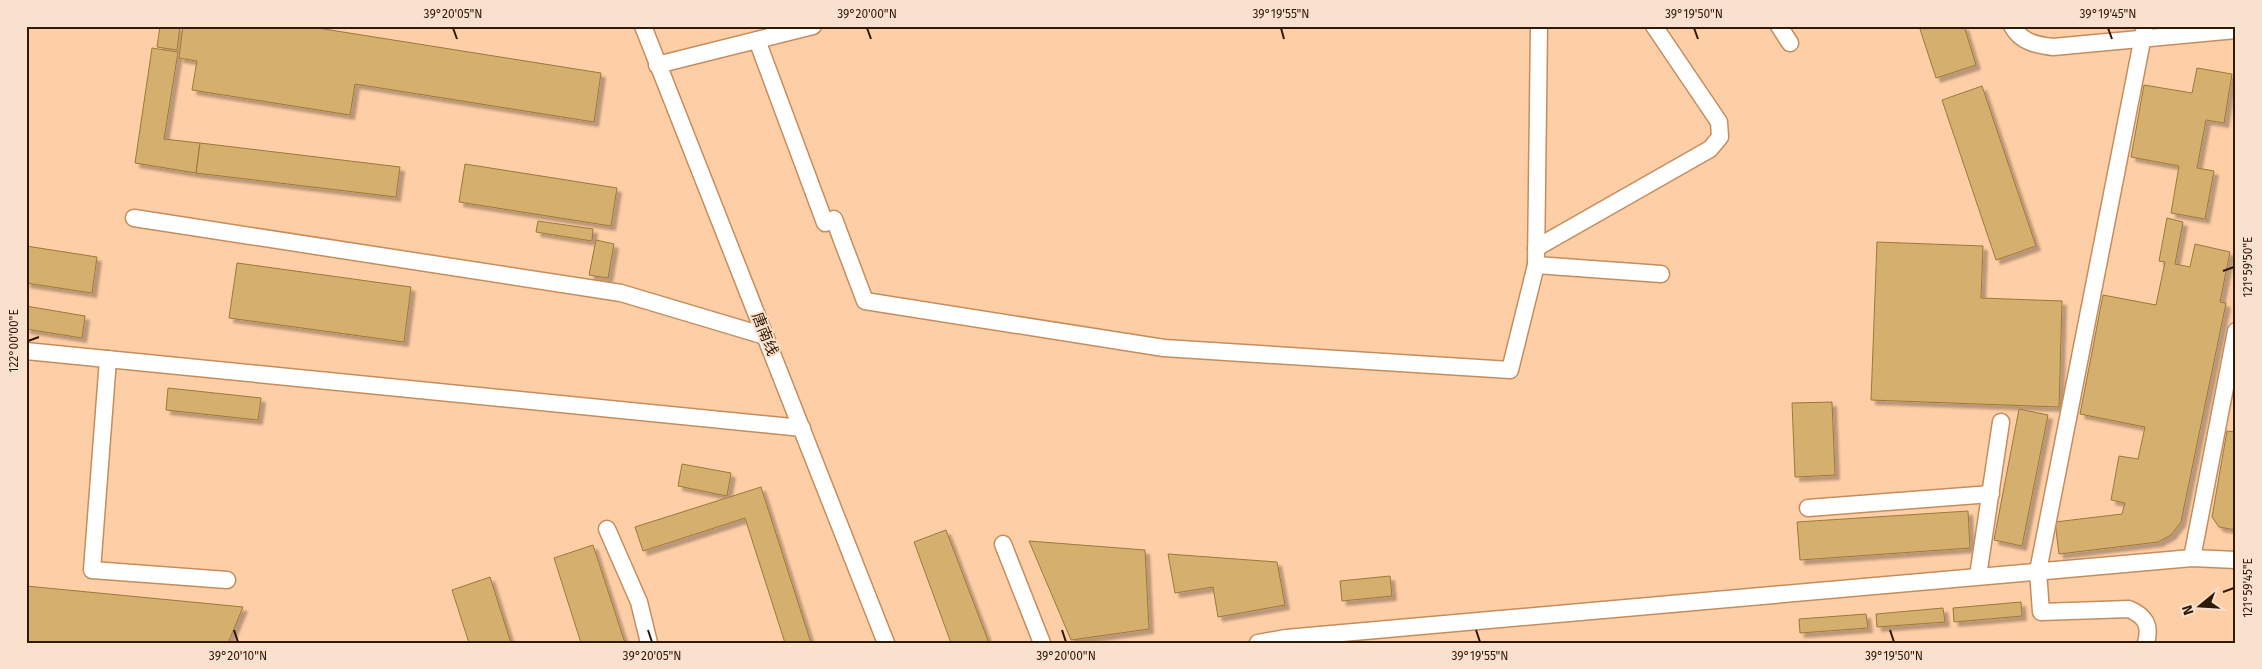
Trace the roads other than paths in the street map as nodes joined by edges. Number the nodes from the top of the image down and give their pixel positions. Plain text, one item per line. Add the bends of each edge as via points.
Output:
1 (643, 26) edge
2 (813, 26) edge
3 (1539, 26) edge
4 (1654, 26) edge
5 (1779, 26) edge
6 (2012, 26) edge
7 (2236, 30) edge
8 (2143, 33) edge
9 (757, 40) junction
10 (1790, 43) dead end
11 (655, 60) junction
12 (134, 218) dead end
13 (1536, 248) junction
14 (1536, 265) junction
15 (1661, 274) dead end
16 (2236, 331) edge
17 (765, 336) junction
18 (26, 351) edge
19 (108, 359) junction
20 (2001, 422) dead end
21 (802, 428) junction
22 (1990, 494) junction
23 (1808, 508) dead end
24 (607, 529) dead end
25 (1003, 544) dead end
26 (2192, 558) junction
27 (2236, 560) edge
28 (2038, 571) junction
29 (1978, 576) junction
30 (226, 580) dead end
31 (1287, 640) edge
32 (649, 643) edge
33 (886, 643) edge
34 (1042, 643) edge
35 (1258, 643) edge
36 (2146, 643) edge

1 - 11 street, 唐南线
2 - 9 street
3 - 13 street
4 - 13 street via 1719,122 1720,137 1710,149
5 - 10 street
6 - 8 street via 2016,34 2033,44 2053,48
7 - 8 street
8 - 28 street
9 - 11 street
9 - 14 street via 825,223 834,219 865,301 1164,348 1510,370
11 - 17 street, 唐南线
12 - 17 street via 621,293
13 - 14 street
14 - 15 street
16 - 26 street
17 - 21 street, 唐南线
18 - 19 street
19 - 21 street
19 - 30 street via 92,570
20 - 22 street
21 - 33 street, 唐南线
22 - 23 street
22 - 29 street
24 - 32 street via 639,602
25 - 34 street
26 - 27 street
26 - 28 street
28 - 29 street
28 - 36 street via 2041,612 2129,609 2141,614 2148,628
29 - 31 street
31 - 35 street

